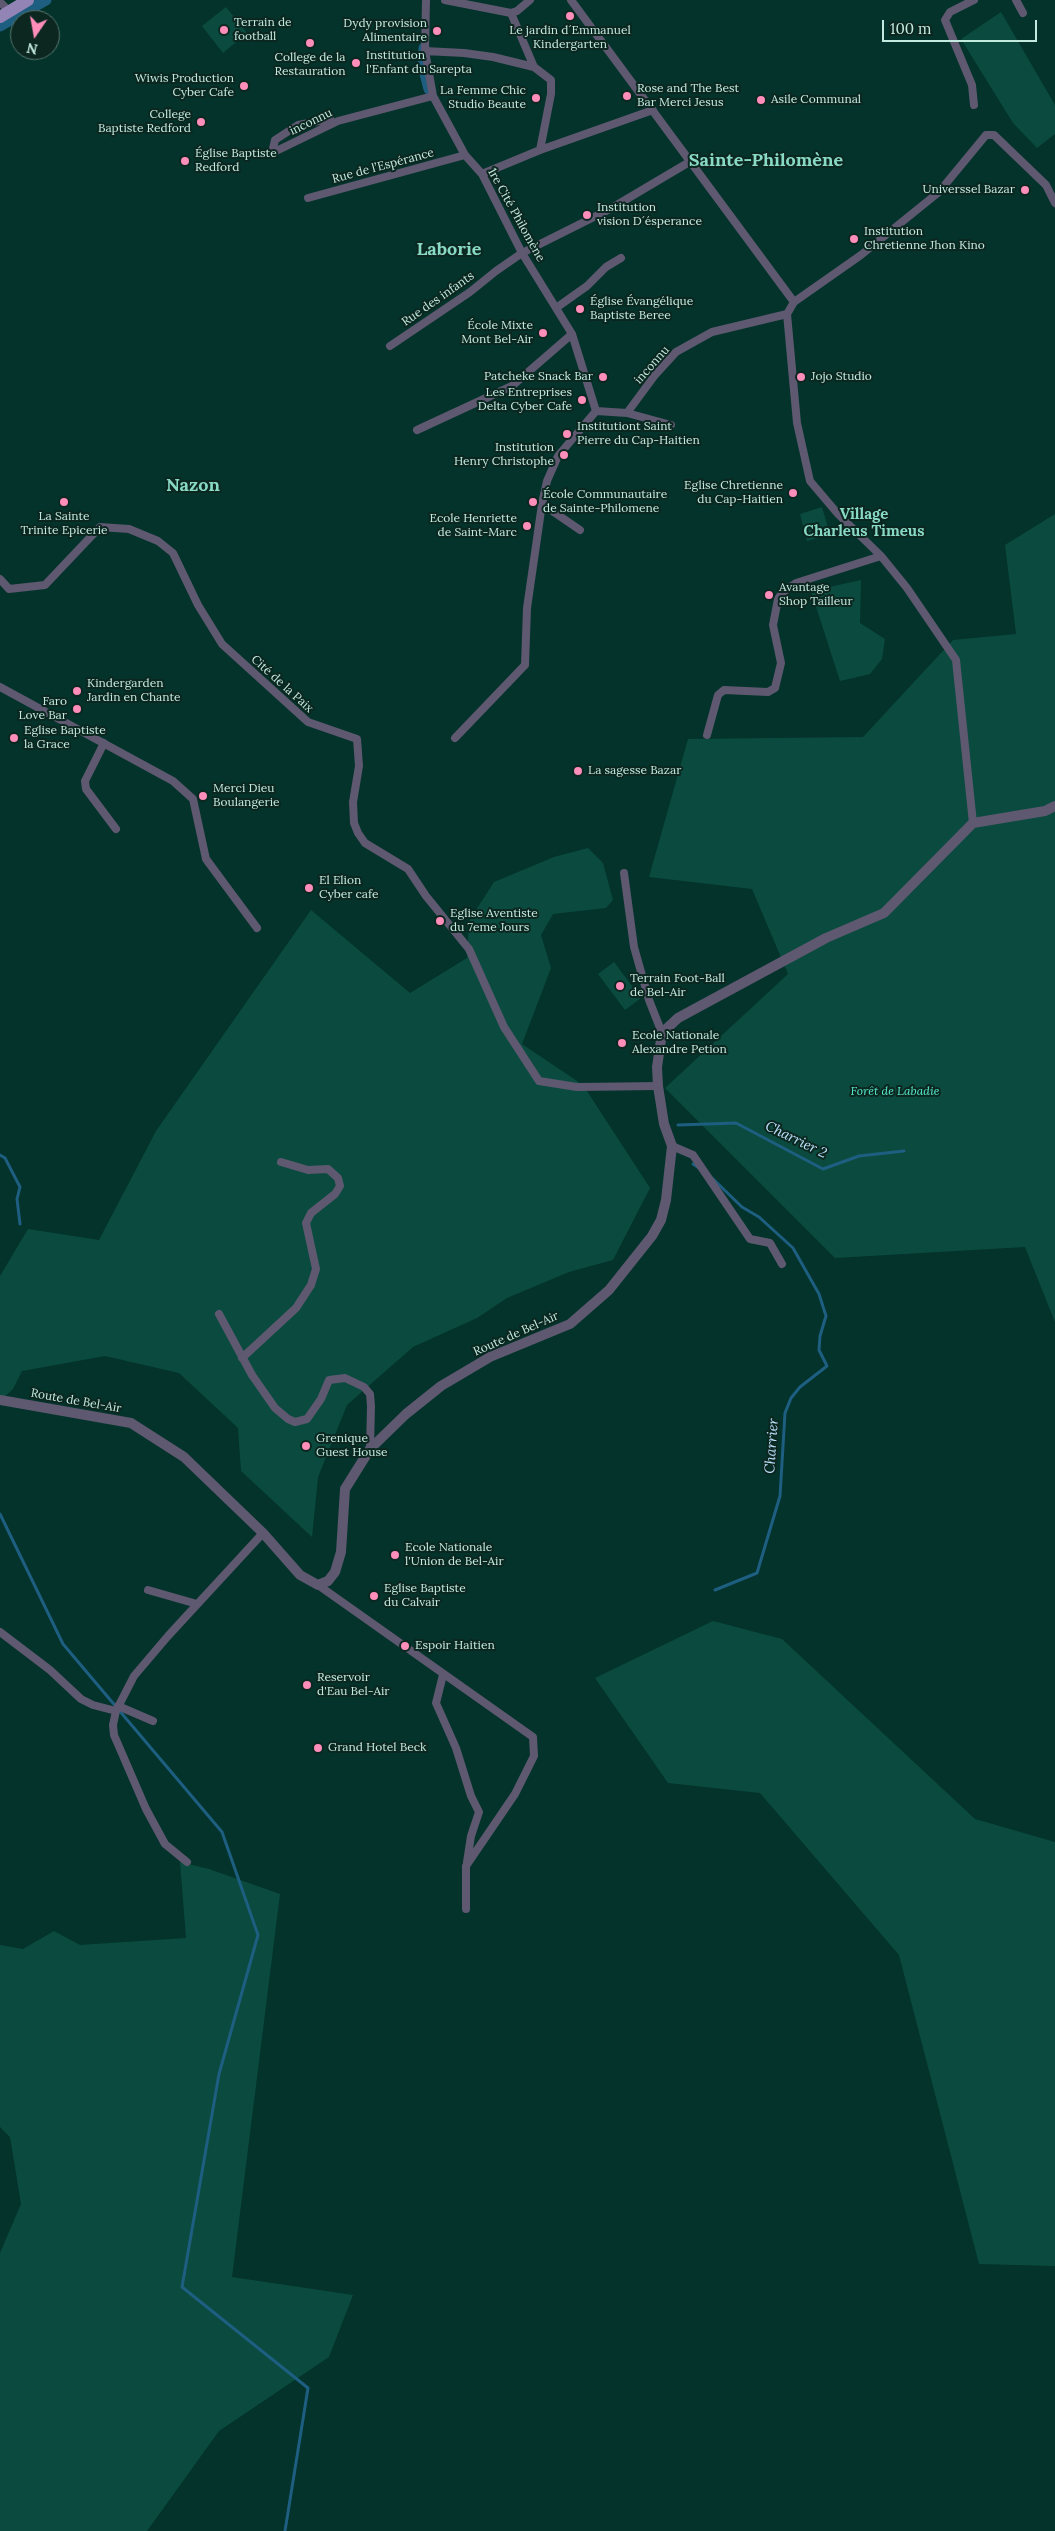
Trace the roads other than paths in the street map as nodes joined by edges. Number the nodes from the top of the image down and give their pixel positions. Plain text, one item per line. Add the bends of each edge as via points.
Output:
1 (28, 0) edge
2 (426, 0) edge
3 (445, 0) edge
4 (530, 0) edge
5 (571, 0) edge
6 (974, 0) edge
7 (1016, 0) edge
8 (0, 2) edge
9 (511, 13) junction
10 (1023, 13) dead end
11 (4, 14) edge
12 (425, 52) junction
13 (534, 67) junction
14 (433, 96) junction
15 (974, 105) dead end
16 (653, 110) junction
17 (330, 120) dead end
18 (540, 150) junction
19 (465, 155) junction
20 (691, 161) junction
21 (482, 174) junction
22 (308, 198) dead end
23 (1055, 203) edge
24 (522, 253) junction
25 (621, 258) dead end
26 (794, 302) junction
27 (556, 308) junction
28 (787, 314) junction
29 (572, 334) junction
30 (390, 346) dead end
31 (596, 411) junction
32 (627, 414) junction
33 (671, 425) dead end
34 (417, 430) dead end
35 (542, 504) junction
36 (580, 530) dead end
37 (881, 556) junction
38 (0, 579) edge
39 (0, 687) edge
40 (707, 735) dead end
41 (455, 738) dead end
42 (104, 743) junction
43 (1055, 806) edge
44 (973, 824) junction
45 (116, 829) dead end
46 (624, 873) dead end
47 (257, 928) dead end
48 (662, 1033) junction
49 (658, 1086) junction
50 (672, 1146) junction
51 (281, 1162) dead end
52 (782, 1264) dead end
53 (219, 1314) dead end
54 (242, 1358) junction
55 (0, 1400) edge
56 (370, 1449) junction
57 (263, 1533) junction
58 (318, 1584) junction
59 (148, 1590) dead end
60 (197, 1604) junction
61 (0, 1632) edge
62 (443, 1675) junction
63 (117, 1708) junction
64 (153, 1722) dead end
65 (188, 1862) dead end
66 (466, 1866) junction
67 (466, 1909) dead end

1 - 11 main road
2 - 12 street, 1re Cité Philomène
3 - 9 street
4 - 9 street
5 - 16 street
6 - 15 street via 950,12 945,20 972,85
7 - 10 street
8 - 11 street
9 - 13 street
12 - 13 street via 464,53
12 - 14 street, 1re Cité Philomène
13 - 18 street via 551,80
14 - 17 street, inconnu via 338,121 272,153 275,140 298,125
14 - 19 street, 1re Cité Philomène
16 - 18 street
16 - 20 street
18 - 21 street
19 - 21 street, 1re Cité Philomène
19 - 22 street, Rue de l’Espérance
20 - 24 street, Rue des infants via 610,209
20 - 26 street
21 - 24 street, 1re Cité Philomène
23 - 26 street via 1046,185 994,135 986,135 939,192 861,256
24 - 27 street, 1re Cité Philomène
24 - 30 street, Rue des infants
25 - 27 street
26 - 28 street
27 - 29 street, 1re Cité Philomène
28 - 32 street, inconnu via 712,332 676,352
28 - 37 street via 797,422 810,481
29 - 31 street, 1re Cité Philomène
29 - 34 street via 512,386
31 - 32 street
31 - 35 street via 558,456 547,481
32 - 33 street
35 - 36 street
35 - 41 street via 527,608 525,665
37 - 40 street via 796,584 782,593 773,625 781,663 776,688 768,692 724,690 718,694
37 - 44 street via 956,660
38 - 49 street, Cité de la Paix via 9,589 45,585 100,527 122,528 145,535 173,553 198,606 222,644 308,722 357,739 360,766 354,823 358,833 365,843 408,869 469,949 504,1027 539,1081 577,1087
39 - 42 street
42 - 45 street via 85,782
42 - 47 street via 173,781 193,799 206,859
43 - 44 street via 1045,811
44 - 48 street via 884,913 808,947 678,1018
46 - 48 street via 634,947
48 - 49 street, Route de Bel-Air via 656,1067
49 - 50 street, Route de Bel-Air via 664,1124
50 - 52 street via 693,1155 750,1239 770,1243
50 - 56 street, Route de Bel-Air via 661,1220 609,1290 570,1324 490,1357 441,1386
51 - 54 street via 308,1170 328,1170 338,1178 340,1186 311,1213 306,1223 316,1269 311,1285 296,1308
53 - 54 street
54 - 56 street via 275,1408 295,1422 307,1420 329,1380 345,1378 364,1386 370,1394
55 - 57 street, Route de Bel-Air via 131,1423 184,1457
56 - 58 street, Route de Bel-Air via 346,1489 341,1552 335,1572 328,1581
57 - 58 street, Route de Bel-Air via 300,1575
57 - 60 street
58 - 62 street
59 - 60 street
60 - 63 street via 134,1676
61 - 63 street via 50,1670 81,1699 93,1705
62 - 66 street via 436,1703 479,1812
62 - 66 street via 533,1737 534,1741 534,1756 515,1794
63 - 64 street
63 - 65 street via 112,1725 114,1735 146,1809 165,1844
66 - 67 street

